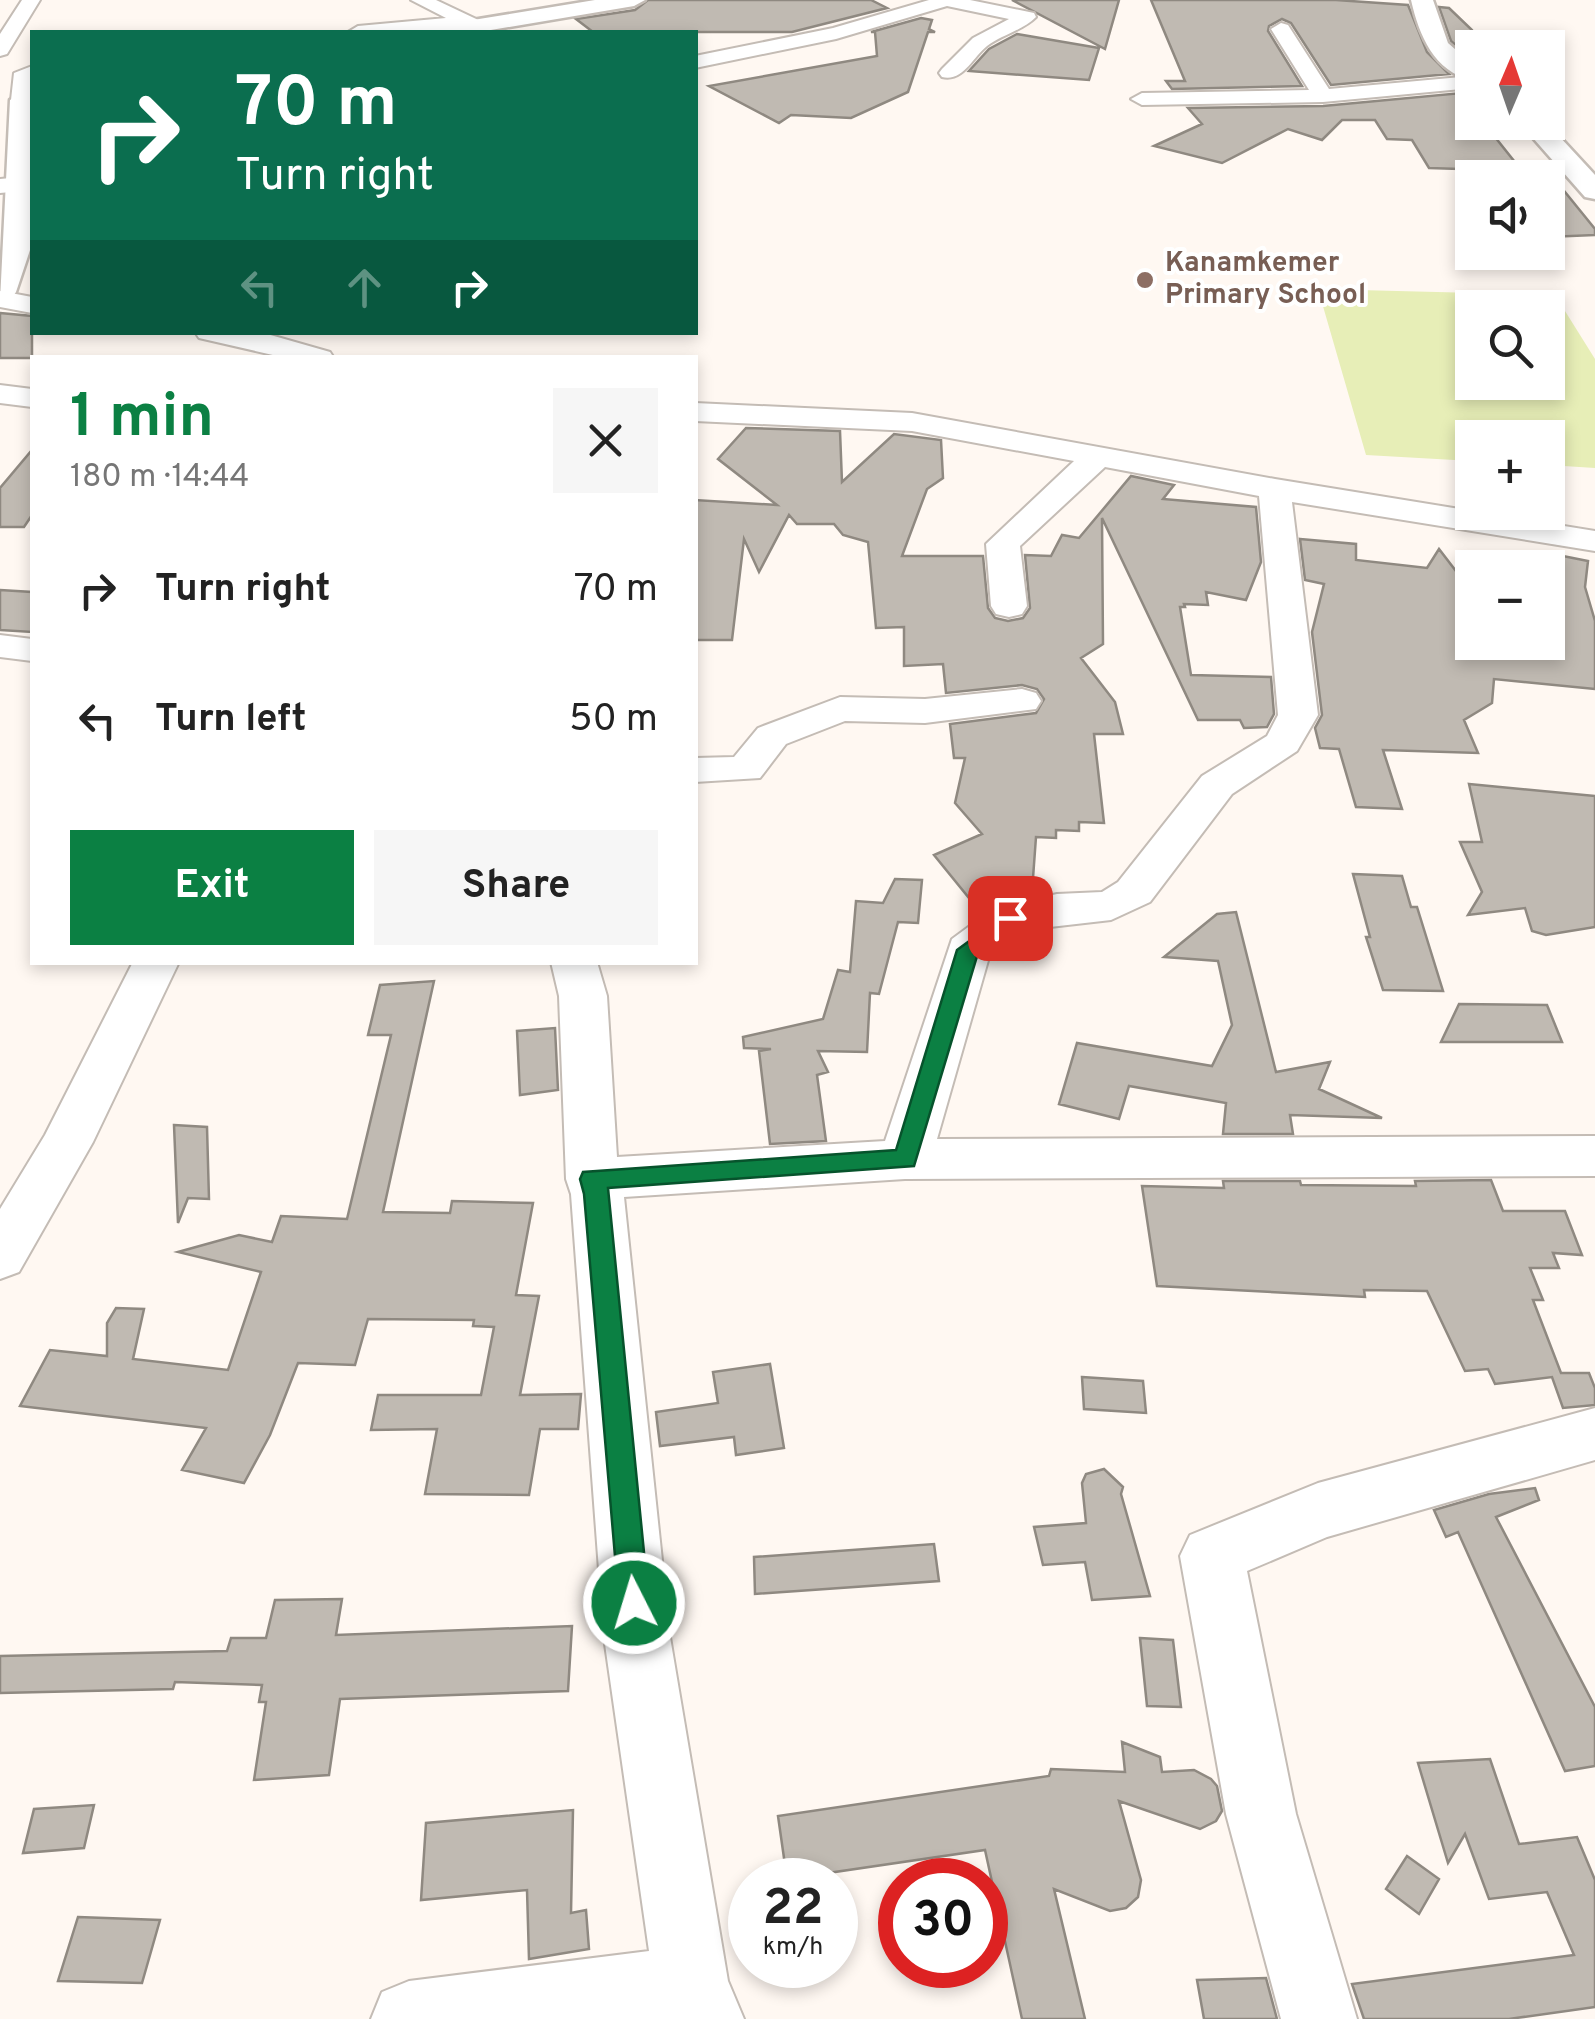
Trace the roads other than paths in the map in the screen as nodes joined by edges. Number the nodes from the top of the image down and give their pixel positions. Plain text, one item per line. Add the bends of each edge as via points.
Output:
1 (31, 0) edge
2 (420, 0) edge
3 (948, 0) edge
4 (1422, 0) edge
5 (620, 1) edge
6 (481, 26) junction
7 (1281, 29) dead end
8 (375, 30) edge
9 (455, 30) edge
10 (0, 50) edge
11 (698, 61) edge
12 (1455, 63) edge
13 (0, 68) edge
14 (949, 73) dead end
15 (0, 77) edge
16 (1455, 84) edge
17 (22, 89) edge
18 (1324, 96) junction
19 (1142, 98) dead end
20 (1548, 140) edge
21 (18, 185) edge
22 (1595, 191) edge
23 (0, 296) edge
24 (30, 304) edge
25 (222, 335) edge
26 (307, 355) edge
27 (0, 394) edge
28 (30, 398) edge
29 (698, 412) edge
30 (1099, 456) junction
31 (1275, 489) junction
32 (1595, 541) edge
33 (1009, 606) dead end
34 (0, 646) edge
35 (30, 650) edge
36 (1022, 701) dead end
37 (698, 770) edge
38 (155, 965) edge
39 (575, 965) edge
40 (1595, 1156) edge
41 (905, 1159) junction
42 (592, 1179) junction
43 (0, 1257) edge
44 (1595, 1434) edge
45 (697, 2007) edge
46 (409, 2019) edge
47 (1319, 2019) edge

1 - 10 street
2 - 6 street
3 - 11 street via 824,36
3 - 14 street via 1027,16 980,42
4 - 12 street via 1432,39
5 - 6 street
6 - 8 street
6 - 9 street
7 - 18 street
13 - 17 street
15 - 17 street
16 - 18 street
17 - 21 street
18 - 19 street
20 - 22 street
21 - 23 street via 15,260
23 - 24 street
25 - 26 street
27 - 28 street
29 - 30 street via 912,422
30 - 31 street
30 - 33 street via 1003,544
31 - 32 street
31 - 41 street via 1298,687 1298,715 1283,743 1217,785 1134,892 1111,906 1010,918 968,950
34 - 35 street
36 - 37 street via 925,711 840,709 772,736 746,769
38 - 43 street via 67,1142
39 - 42 street via 584,996
40 - 41 street
41 - 42 street
42 - 45 street via 637,1637
44 - 47 street via 1318,1511 1212,1556 1260,1814
45 - 46 street

